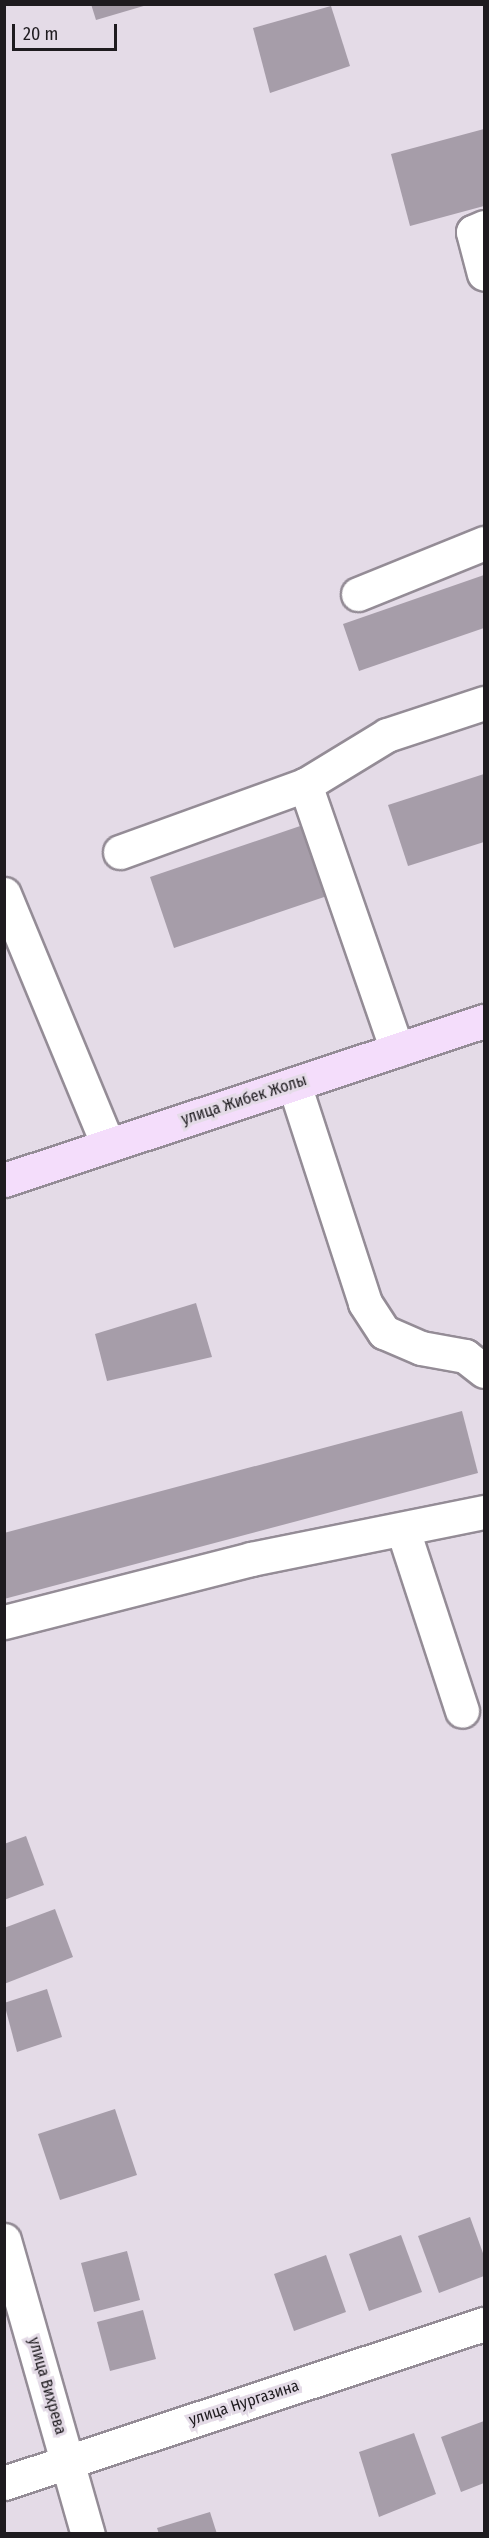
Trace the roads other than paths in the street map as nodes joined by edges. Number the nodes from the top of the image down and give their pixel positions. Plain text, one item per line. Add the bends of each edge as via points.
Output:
1 (484, 227) edge
2 (484, 274) edge
3 (484, 543) edge
4 (357, 594) dead end
5 (484, 703) edge
6 (305, 785) junction
7 (120, 852) dead end
8 (4, 894) edge
9 (484, 1021) edge
10 (397, 1050) junction
11 (294, 1084) junction
12 (108, 1145) junction
13 (4, 1180) edge
14 (484, 1371) edge
15 (484, 1512) edge
16 (403, 1530) junction
17 (4, 1622) edge
18 (462, 1711) dead end
19 (4, 2240) edge
20 (484, 2324) edge
21 (69, 2461) junction
22 (4, 2483) edge
23 (88, 2534) edge

1 - 2 street via 473,232
3 - 4 street
5 - 6 street via 387,735
6 - 7 street
6 - 10 street
8 - 12 street
9 - 10 main road, улица Жибек Жолы
10 - 11 main road, улица Жибек Жолы
11 - 12 main road, улица Жибек Жолы
11 - 14 street via 365,1303 384,1332 421,1348 465,1356
12 - 13 main road, улица Жибек Жолы
15 - 16 street
16 - 17 street via 251,1559
16 - 18 street
19 - 21 street, улица Вихрева
20 - 21 street, улица Нургазина
21 - 22 street, улица Нургазина
21 - 23 street, улица Вихрева

